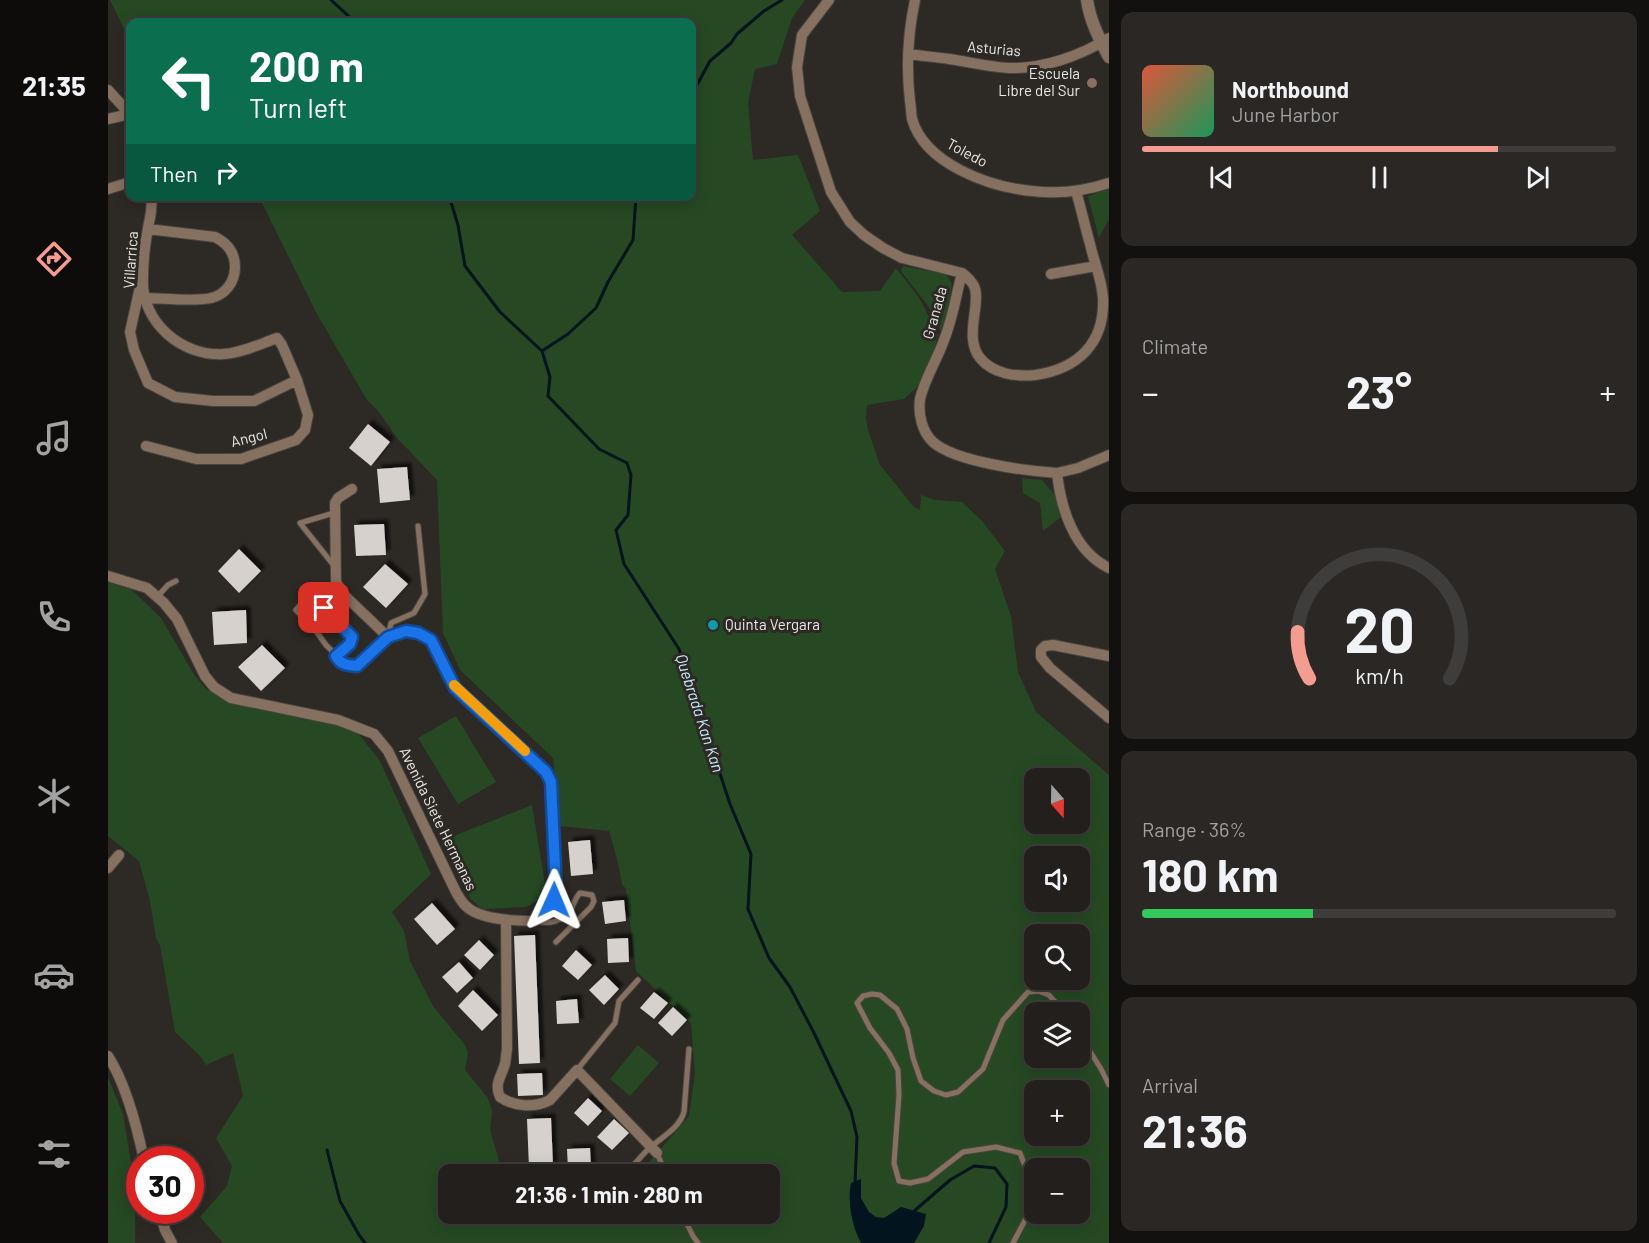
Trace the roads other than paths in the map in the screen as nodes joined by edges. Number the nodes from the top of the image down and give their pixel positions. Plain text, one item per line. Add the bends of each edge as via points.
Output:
1 (829, 0) edge
2 (915, 0) edge
3 (1087, 0) edge
4 (1105, 40) edge
5 (908, 54) junction
6 (1109, 57) edge
7 (108, 90) edge
8 (126, 110) edge
9 (126, 115) edge
10 (108, 119) edge
11 (126, 183) edge
12 (1109, 183) edge
13 (108, 189) edge
14 (1077, 191) junction
15 (151, 201) edge
16 (148, 230) junction
17 (1096, 266) junction
18 (962, 273) junction
19 (1051, 274) dead end
20 (143, 277) junction
21 (144, 298) junction
22 (297, 380) junction
23 (308, 415) joint
24 (146, 446) dead end
25 (1109, 455) edge
26 (1057, 473) junction
27 (352, 489) dead end
28 (335, 513) junction
29 (418, 526) dead end
30 (336, 568) junction
31 (1109, 568) edge
32 (108, 576) edge
33 (176, 581) dead end
34 (157, 597) junction
35 (388, 637) junction
36 (336, 656) junction
37 (1109, 656) edge
38 (1109, 718) edge
39 (119, 855) dead end
40 (108, 868) edge
41 (506, 921) junction
42 (535, 921) junction
43 (556, 942) dead end
44 (638, 980) dead end
45 (1055, 1002) edge
46 (689, 1049) dead end
47 (1090, 1051) edge
48 (108, 1056) edge
49 (577, 1070) junction
50 (1109, 1085) edge
51 (141, 1146) edge
52 (654, 1150) junction
53 (636, 1164) edge
54 (661, 1164) edge
55 (163, 1224) edge
56 (687, 1224) edge
57 (172, 1243) edge
58 (698, 1243) edge
59 (1013, 1243) edge

1 - 18 street, Granada via 802,35 797,67 800,96 831,192 850,222 875,243 902,258
2 - 5 street, Toledo
3 - 4 street via 1094,28
4 - 5 street, Asturias via 1066,58 1010,68
4 - 6 street
5 - 14 street, Toledo via 912,119 924,144 947,163 996,184 1032,191
7 - 8 street
9 - 10 street
11 - 13 street
12 - 14 street, Toledo
14 - 17 street
15 - 16 street, Villarrica
16 - 20 street, Villarrica
16 - 21 street via 215,237 230,250 235,269 228,288 211,298
17 - 18 street via 1103,297 1097,336 1080,357 1065,367 1029,375 1009,375 979,357 974,342 975,290
17 - 19 street
18 - 26 street, Granada via 948,331 927,376 920,402 922,427 933,442 963,457 1026,471
20 - 21 street, Villarrica
20 - 22 street via 130,332 148,383 175,397 254,401
21 - 22 street, Villarrica via 159,326 193,350 231,354 277,338
22 - 23 street, Villarrica
23 - 24 street, Angol via 305,430 296,440 241,459 196,459
25 - 26 street, Granada
26 - 31 street via 1065,513 1077,538 1089,554
27 - 28 street via 338,498
28 - 30 street
28 - 30 lane via 300,523
29 - 35 lane via 425,594 414,613 392,623
30 - 35 street via 336,582 342,593
32 - 34 street, Avenida Siete Hermanas via 147,588
33 - 34 lane
34 - 41 street, Avenida Siete Hermanas via 177,619 213,687 231,698 338,720 375,734 388,751 465,906 472,912
35 - 36 lane via 357,666 344,664
35 - 42 street via 406,631 431,640 455,688 546,772 551,782 556,889 550,908
36 - 36 lane via 296,610 310,594 352,637
37 - 38 street via 1053,645 1041,650 1041,657 1050,668
39 - 40 street
41 - 42 street, Avenida Siete Hermanas
41 - 49 street via 507,1049 498,1081 500,1098 521,1106 546,1102
42 - 43 lane via 554,923 569,913 580,893 591,895 591,907
44 - 49 lane via 619,1001 615,1023
45 - 59 lane via 1049,995 1028,992 1002,1020 983,1069 958,1092 945,1095 921,1081 907,1029 897,1009 880,995 863,996 857,1003 898,1070 894,1163 899,1181 928,1179 963,1152 996,1147 1020,1153 1029,1177 1032,1206
46 - 52 lane via 683,1117
47 - 50 lane
48 - 51 street via 116,1068
49 - 52 street
52 - 53 lane
52 - 54 lane
55 - 57 street
56 - 58 lane

